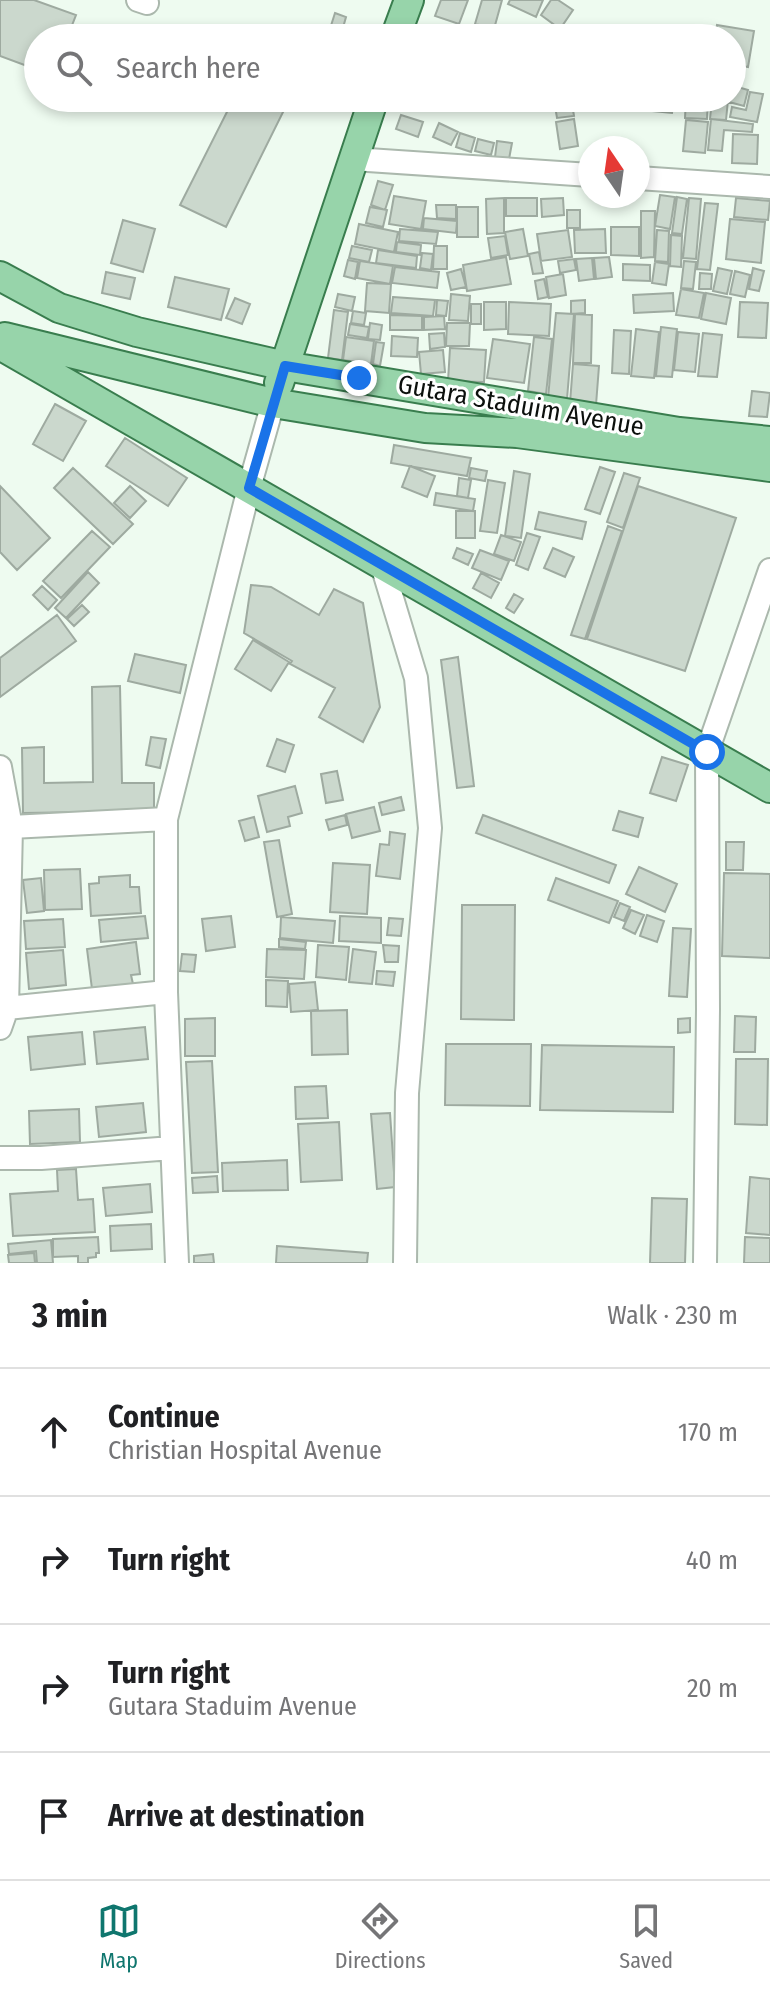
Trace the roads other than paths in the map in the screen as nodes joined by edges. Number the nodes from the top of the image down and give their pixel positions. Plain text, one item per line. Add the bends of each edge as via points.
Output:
1 (409, 0) edge
2 (400, 24) edge
3 (369, 112) edge
4 (353, 159) junction
5 (578, 174) edge
6 (650, 179) edge
7 (770, 187) edge
8 (0, 276) edge
9 (0, 335) edge
10 (0, 345) edge
11 (285, 366) junction
12 (273, 403) junction
13 (770, 441) edge
14 (770, 467) edge
15 (249, 488) junction
16 (382, 565) junction
17 (770, 570) edge
18 (707, 752) junction
19 (0, 767) edge
20 (770, 788) edge
21 (166, 819) junction
22 (11, 827) junction
23 (166, 992) junction
24 (4, 1018) edge
25 (172, 1148) junction
26 (0, 1158) edge
27 (177, 1263) edge
28 (405, 1263) edge
29 (705, 1263) edge

1 - 2 main road
3 - 4 main road
4 - 5 street
4 - 11 main road
6 - 7 street
8 - 11 main road, Gutara Staduim Avenue via 59,308
9 - 12 main road
10 - 15 main road
11 - 12 main road
11 - 13 main road, Gutara Staduim Avenue via 679,432
12 - 14 main road via 425,428 517,433
12 - 15 street
15 - 16 main road
15 - 21 street
16 - 18 main road
16 - 28 street via 416,678 430,828 407,1093
17 - 18 street
18 - 20 main road
18 - 29 street
19 - 22 street
21 - 22 street
21 - 23 street
22 - 24 street
23 - 24 street
23 - 25 street
25 - 26 street
25 - 27 street

